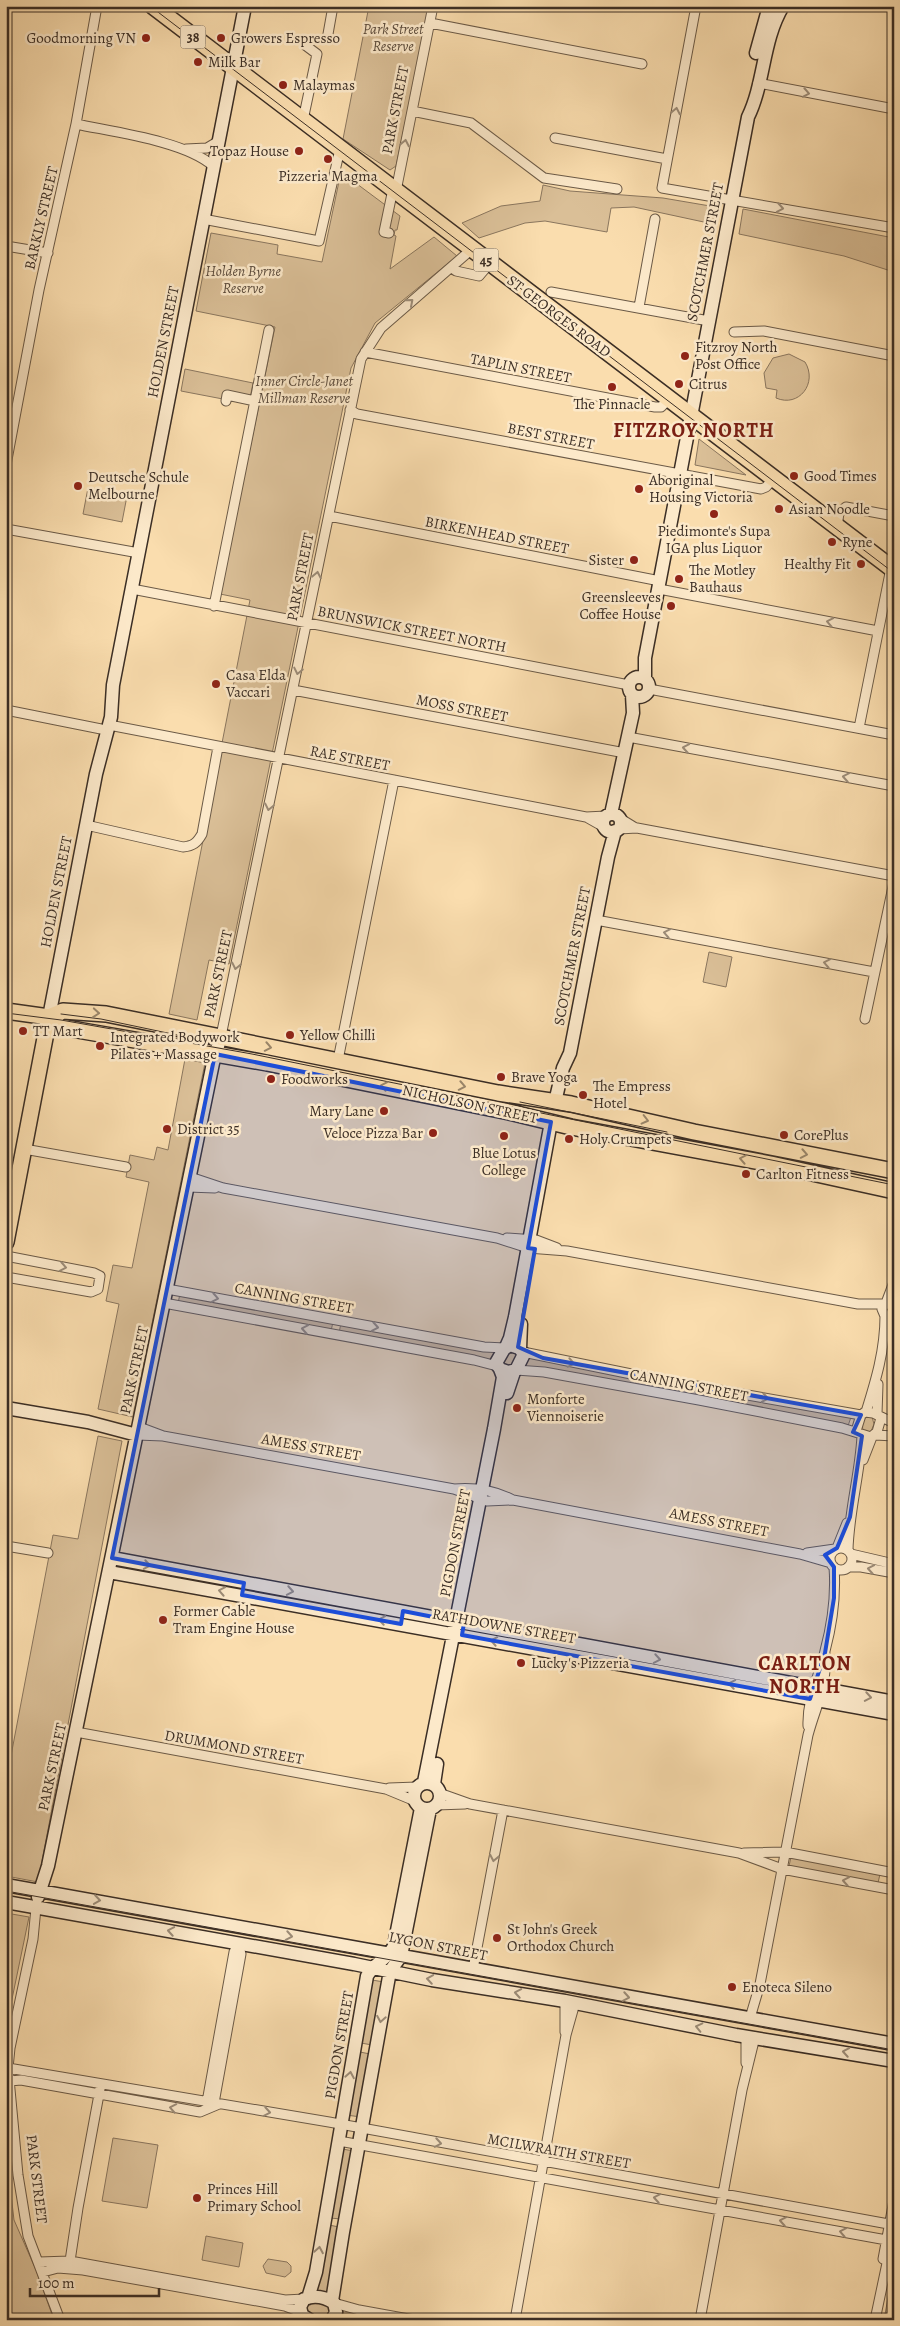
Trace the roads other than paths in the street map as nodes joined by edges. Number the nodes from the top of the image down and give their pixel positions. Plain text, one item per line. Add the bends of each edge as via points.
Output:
1 (97, 6) edge
2 (153, 6) edge
3 (245, 6) edge
4 (333, 6) edge
5 (433, 6) edge
6 (696, 6) edge
7 (769, 6) edge
8 (783, 6) edge
9 (430, 23) junction
10 (328, 34) dead end
11 (305, 45) dead end
12 (642, 64) dead end
13 (233, 67) junction
14 (758, 82) junction
15 (894, 109) edge
16 (412, 111) junction
17 (748, 117) junction
18 (303, 120) junction
19 (76, 124) junction
20 (555, 138) dead end
21 (217, 142) junction
22 (181, 149) junction
23 (340, 149) junction
24 (667, 159) junction
25 (213, 166) junction
26 (617, 189) dead end
27 (394, 190) junction
28 (732, 199) junction
29 (203, 219) junction
30 (656, 220) dead end
31 (894, 228) edge
32 (389, 232) dead end
33 (6, 246) edge
34 (472, 249) junction
35 (48, 253) junction
36 (490, 263) junction
37 (452, 268) junction
38 (551, 292) dead end
39 (639, 307) junction
40 (708, 321) junction
41 (269, 330) dead end
42 (734, 332) dead end
43 (365, 352) junction
44 (894, 356) edge
45 (669, 399) junction
46 (226, 401) dead end
47 (255, 401) junction
48 (350, 410) junction
49 (691, 416) junction
50 (6, 465) edge
51 (680, 473) junction
52 (774, 479) junction
53 (329, 516) junction
54 (894, 516) edge
55 (837, 527) junction
56 (6, 528) edge
57 (139, 554) junction
58 (892, 569) edge
59 (659, 585) junction
60 (132, 589) junction
61 (214, 606) junction
62 (308, 623) junction
63 (878, 631) junction
64 (639, 687) junction
65 (294, 690) junction
66 (6, 710) edge
67 (105, 727) junction
68 (859, 728) junction
69 (894, 735) edge
70 (628, 737) junction
71 (218, 747) junction
72 (625, 753) junction
73 (279, 759) junction
74 (394, 780) junction
75 (893, 783) edge
76 (613, 823) junction
77 (86, 825) junction
78 (894, 876) edge
79 (894, 882) edge
80 (596, 920) junction
81 (874, 972) junction
82 (6, 1011) edge
83 (49, 1017) junction
84 (865, 1019) dead end
85 (221, 1036) junction
86 (215, 1054) junction
87 (338, 1060) junction
88 (439, 1081) junction
89 (436, 1097) junction
90 (559, 1103) junction
91 (555, 1123) junction
92 (774, 1148) junction
93 (24, 1149) junction
94 (771, 1164) junction
95 (126, 1167) dead end
96 (894, 1170) edge
97 (189, 1182) junction
98 (894, 1190) edge
99 (6, 1242) edge
100 (532, 1244) junction
101 (6, 1256) edge
102 (6, 1276) edge
103 (894, 1282) edge
104 (167, 1289) junction
105 (164, 1303) junction
106 (888, 1303) edge
107 (858, 1304) junction
108 (889, 1317) edge
109 (505, 1347) junction
110 (521, 1350) junction
111 (499, 1368) junction
112 (515, 1371) junction
113 (878, 1374) junction
114 (8, 1407) edge
115 (863, 1414) junction
116 (879, 1416) junction
117 (894, 1422) edge
118 (138, 1431) junction
119 (859, 1433) junction
120 (874, 1436) junction
121 (894, 1436) edge
122 (860, 1467) junction
123 (484, 1495) junction
124 (850, 1517) junction
125 (6, 1546) edge
126 (836, 1549) junction
127 (850, 1552) junction
128 (48, 1553) dead end
129 (800, 1554) junction
130 (112, 1558) junction
131 (832, 1565) junction
132 (847, 1568) junction
133 (893, 1568) edge
134 (109, 1572) junction
135 (243, 1589) junction
136 (834, 1598) junction
137 (403, 1611) junction
138 (401, 1624) junction
139 (459, 1629) junction
140 (817, 1694) junction
141 (894, 1702) edge
142 (894, 1714) edge
143 (76, 1732) junction
144 (386, 1788) junction
145 (427, 1796) junction
146 (503, 1810) junction
147 (785, 1852) junction
148 (739, 1854) junction
149 (782, 1869) junction
150 (884, 1871) junction
151 (894, 1873) edge
152 (6, 1885) edge
153 (881, 1888) junction
154 (894, 1890) edge
155 (43, 1891) junction
156 (6, 1902) edge
157 (39, 1909) junction
158 (222, 1924) junction
159 (241, 1928) junction
160 (219, 1940) junction
161 (238, 1944) junction
162 (396, 1955) junction
163 (373, 1968) junction
164 (473, 1969) junction
165 (390, 1971) junction
166 (471, 1984) junction
167 (572, 1987) junction
168 (570, 2002) junction
169 (754, 2019) junction
170 (751, 2036) junction
171 (894, 2044) edge
172 (894, 2061) edge
173 (8, 2068) junction
174 (10, 2081) junction
175 (101, 2084) junction
176 (99, 2094) junction
177 (213, 2103) junction
178 (341, 2125) junction
179 (362, 2129) junction
180 (339, 2141) junction
181 (359, 2145) junction
182 (543, 2162) junction
183 (540, 2177) junction
184 (723, 2195) junction
185 (894, 2200) edge
186 (721, 2210) junction
187 (892, 2226) edge
188 (888, 2240) junction
189 (70, 2261) junction
190 (39, 2262) junction
191 (44, 2272) junction
192 (306, 2298) junction
193 (333, 2302) junction
194 (306, 2317) edge
195 (60, 2320) edge
196 (332, 2320) edge
197 (414, 2320) edge
198 (515, 2320) edge
199 (700, 2320) edge
200 (875, 2320) edge

1 - 19 street, BARKLY STREET
2 - 13 highway, ST GEORGES ROAD / 38
3 - 13 street, HOLDEN STREET
4 - 10 street
5 - 9 street, PARK STREET
24 -> 6 street
7 - 17 street, SCOTCHMER STREET via 747,101
8 - 14 street, SCOTCHMER STREET via 768,40
9 - 12 street
9 - 16 street, PARK STREET
11 - 18 street via 317,54
13 - 18 highway, ST GEORGES ROAD / 45
13 - 21 street, HOLDEN STREET
14 -> 15 street
14 - 17 street, SCOTCHMER STREET
16 - 26 street via 471,123 544,178
27 -> 16 street, PARK STREET
17 - 28 street, SCOTCHMER STREET
18 - 23 highway, ST GEORGES ROAD / 45
19 - 22 street
19 - 35 street, BARKLY STREET
20 - 24 street
21 - 22 street via 207,148
21 - 25 street, HOLDEN STREET
22 - 25 street via 200,156
23 - 27 highway, ST GEORGES ROAD / 45
23 - 29 street via 322,238 317,242
24 - 28 street via 662,188
25 - 29 street, HOLDEN STREET
27 - 32 street, PARK STREET via 384,232
27 - 34 highway, ST GEORGES ROAD / 45
28 -> 31 street
28 - 40 street, SCOTCHMER STREET
29 - 57 street, HOLDEN STREET
30 - 39 street
33 - 35 street
34 - 36 highway, ST GEORGES ROAD / 45
34 - 37 street, PARK STREET
35 - 50 street, BARKLY STREET
36 - 37 street via 479,276
36 - 45 highway, ST GEORGES ROAD / 45
43 -> 37 street, PARK STREET via 381,328
38 - 39 street
39 - 40 street
40 - 49 street, SCOTCHMER STREET
41 - 47 street
42 - 44 street via 764,331
43 - 45 street, TAPLIN STREET via 655,408
43 - 48 street, PARK STREET
45 - 49 highway, ST GEORGES ROAD / 45
46 - 47 street via 227,395
47 - 61 street
48 - 51 street, BEST STREET via 357,414
48 - 53 street, PARK STREET
49 - 51 street, SCOTCHMER STREET
49 - 52 highway, ST GEORGES ROAD / 45
51 - 52 street, BEST STREET via 761,489
51 - 59 street, SCOTCHMER STREET
52 - 55 highway, ST GEORGES ROAD / 45
53 - 59 street, BIRKENHEAD STREET
62 -> 53 street, PARK STREET
54 - 55 street via 846,507 840,512
55 - 58 highway, ST GEORGES ROAD / 45
56 - 57 street
57 - 60 street, HOLDEN STREET
58 - 63 street
63 -> 59 street, BIRKENHEAD STREET
59 - 64 street, SCOTCHMER STREET
60 - 61 street, BRUNSWICK STREET NORTH
60 - 67 street, HOLDEN STREET
61 - 62 street, BRUNSWICK STREET NORTH
62 - 64 street, BRUNSWICK STREET NORTH
62 -> 65 street, PARK STREET
63 - 68 street
64 - 68 street, BRUNSWICK STREET NORTH
64 - 70 street, SCOTCHMER STREET
65 - 72 street, MOSS STREET
65 - 73 street, PARK STREET
66 - 67 street, RAE STREET
67 - 71 street, RAE STREET
67 - 77 street, HOLDEN STREET
68 - 69 street, BRUNSWICK STREET NORTH
70 - 72 street, SCOTCHMER STREET
75 -> 70 street
71 - 73 street, RAE STREET
71 - 77 street via 202,834 191,846 183,847
72 - 76 street, SCOTCHMER STREET
73 - 74 street, RAE STREET
73 -> 85 street, PARK STREET
74 - 76 street, RAE STREET
74 - 87 street
76 - 78 street
76 - 80 street, SCOTCHMER STREET
77 - 83 street, HOLDEN STREET
79 - 81 street
81 -> 80 street
80 - 90 street, SCOTCHMER STREET via 563,1068
81 - 84 street
82 - 83 main road, NICHOLSON STREET
83 -> 85 main road, NICHOLSON STREET via 63,1011 106,1014
83 - 86 main road, NICHOLSON STREET via 60,1027
83 - 93 main road
85 - 86 street, PARK STREET
85 -> 87 main road, NICHOLSON STREET
89 -> 86 main road, NICHOLSON STREET
86 - 97 street, PARK STREET
87 - 88 main road, NICHOLSON STREET
88 - 89 main road
88 -> 90 main road, NICHOLSON STREET
89 - 91 main road, NICHOLSON STREET
90 - 91 main road
90 -> 92 main road, NICHOLSON STREET
94 -> 91 main road, NICHOLSON STREET
91 - 100 street
92 - 94 main road
92 -> 96 main road, NICHOLSON STREET
93 - 95 street
93 - 99 main road
94 - 98 main road, NICHOLSON STREET
97 - 100 street
97 - 104 street, PARK STREET
100 - 107 street
100 - 109 street via 512,1332
100 - 110 street via 519,1332
101 -> 102 street via 94,1273 100,1276 100,1282 98,1289 91,1292
103 - 106 street
104 - 105 street, PARK STREET
104 -> 109 street, CANNING STREET via 484,1347
111 -> 105 street, CANNING STREET via 465,1358
105 - 118 street, PARK STREET
106 - 107 street
106 - 108 street via 882,1309
107 - 108 street
108 - 113 street
109 - 110 street via 510,1345
109 - 111 street via 497,1360
110 - 112 street via 523,1357
110 -> 115 street, CANNING STREET via 650,1378
111 - 112 street
111 - 123 street, PIGDON STREET via 503,1379
112 - 119 street, CANNING STREET via 564,1376
112 - 123 street, PIGDON STREET
113 - 115 street
113 - 116 street
114 - 118 street, AMESS STREET
115 - 116 street, CANNING STREET
115 - 119 street
116 - 117 street
116 - 120 street via 881,1423
118 - 123 street, AMESS STREET
118 - 130 street, PARK STREET
119 - 120 street, CANNING STREET
119 - 122 street
120 - 121 street
120 - 122 street
122 - 124 street
123 - 129 street, AMESS STREET
123 - 139 street, PIGDON STREET
124 - 126 street
124 - 127 street
125 - 128 street
126 - 127 street
126 - 129 street, AMESS STREET
126 - 131 street via 830,1557
127 - 132 street via 852,1561
127 - 133 street
129 - 131 street, AMESS STREET
130 - 134 street, PARK STREET
130 -> 135 street, RATHDOWNE STREET
131 - 132 street
131 - 136 street
133 -> 132 street
132 - 136 street
135 -> 134 street, RATHDOWNE STREET
134 - 143 street, PARK STREET
135 -> 137 street, RATHDOWNE STREET
138 -> 135 street, RATHDOWNE STREET
136 - 140 street
137 - 138 street
137 - 139 street, RATHDOWNE STREET
138 - 139 street, RATHDOWNE STREET
139 - 140 street, RATHDOWNE STREET
139 - 145 street, PIGDON STREET
140 -> 141 street, RATHDOWNE STREET
140 - 142 street, RATHDOWNE STREET
140 - 147 street
143 - 144 street, DRUMMOND STREET
143 - 155 street, PARK STREET
144 - 145 street, DRUMMOND STREET
144 - 145 street, DRUMMOND STREET
145 - 146 street, DRUMMOND STREET
145 - 162 street, PIGDON STREET via 410,1886 394,1946
146 - 148 street, DRUMMOND STREET
146 -> 164 street
147 - 148 street, DRUMMOND STREET
147 - 149 street
147 - 150 street, DRUMMOND STREET
148 - 149 street, DRUMMOND STREET
153 -> 149 street, DRUMMOND STREET
149 - 169 street
150 - 151 street, DRUMMOND STREET
150 - 153 street
152 - 155 street, LYGON STREET
153 - 154 street, DRUMMOND STREET
155 - 157 street, PARK STREET
155 -> 158 street, LYGON STREET
156 - 157 street, LYGON STREET
160 -> 157 street, LYGON STREET
157 - 173 street, PARK STREET
158 - 159 street, LYGON STREET
158 - 160 street
159 - 161 street
159 -> 162 street, LYGON STREET
160 - 161 street, LYGON STREET
161 - 163 street, LYGON STREET
161 - 177 street via 240,1954
162 - 163 street, PIGDON STREET
162 - 164 street, LYGON STREET
162 - 165 street, PIGDON STREET
163 - 165 street, LYGON STREET
178 -> 163 street, PIGDON STREET via 367,1976
164 - 166 street
164 - 167 street, LYGON STREET
166 -> 165 street, LYGON STREET
165 -> 179 street, PIGDON STREET
168 -> 166 street, LYGON STREET
167 - 168 street
167 -> 169 street, LYGON STREET
170 -> 168 street, LYGON STREET
168 - 182 street
169 - 170 street
169 - 171 street, LYGON STREET
172 -> 170 street, LYGON STREET
170 - 184 street
173 - 174 street, PARK STREET
173 - 175 street, MCILWRAITH STREET
174 - 176 street, MCILWRAITH STREET via 21,2080
174 - 190 street, PARK STREET via 22,2202 28,2238
175 - 176 street
175 - 177 street, MCILWRAITH STREET
177 -> 176 street, MCILWRAITH STREET via 200,2112
176 - 189 street
177 -> 178 street, MCILWRAITH STREET
178 - 179 street, MCILWRAITH STREET
178 - 180 street, PIGDON STREET
179 - 181 street, PIGDON STREET
179 -> 182 street, MCILWRAITH STREET
180 - 181 street, MCILWRAITH STREET
192 -> 180 street, PIGDON STREET via 316,2272
181 - 183 street, MCILWRAITH STREET
181 - 193 street, PIGDON STREET
182 - 183 street
182 - 184 street, MCILWRAITH STREET
186 -> 183 street, MCILWRAITH STREET
183 - 198 street
184 - 186 street
184 - 187 street, MCILWRAITH STREET
185 - 187 street
188 -> 186 street, MCILWRAITH STREET
186 - 199 street
187 - 188 street
188 - 200 street
189 - 190 street
189 - 192 street via 285,2300
190 - 191 street, PARK STREET
191 - 194 street via 58,2268 84,2270 285,2306
191 - 195 street, PARK STREET
192 - 193 street via 325,2298
192 - 194 street, PIGDON STREET
193 - 196 street, PIGDON STREET via 336,2312
193 - 197 street

